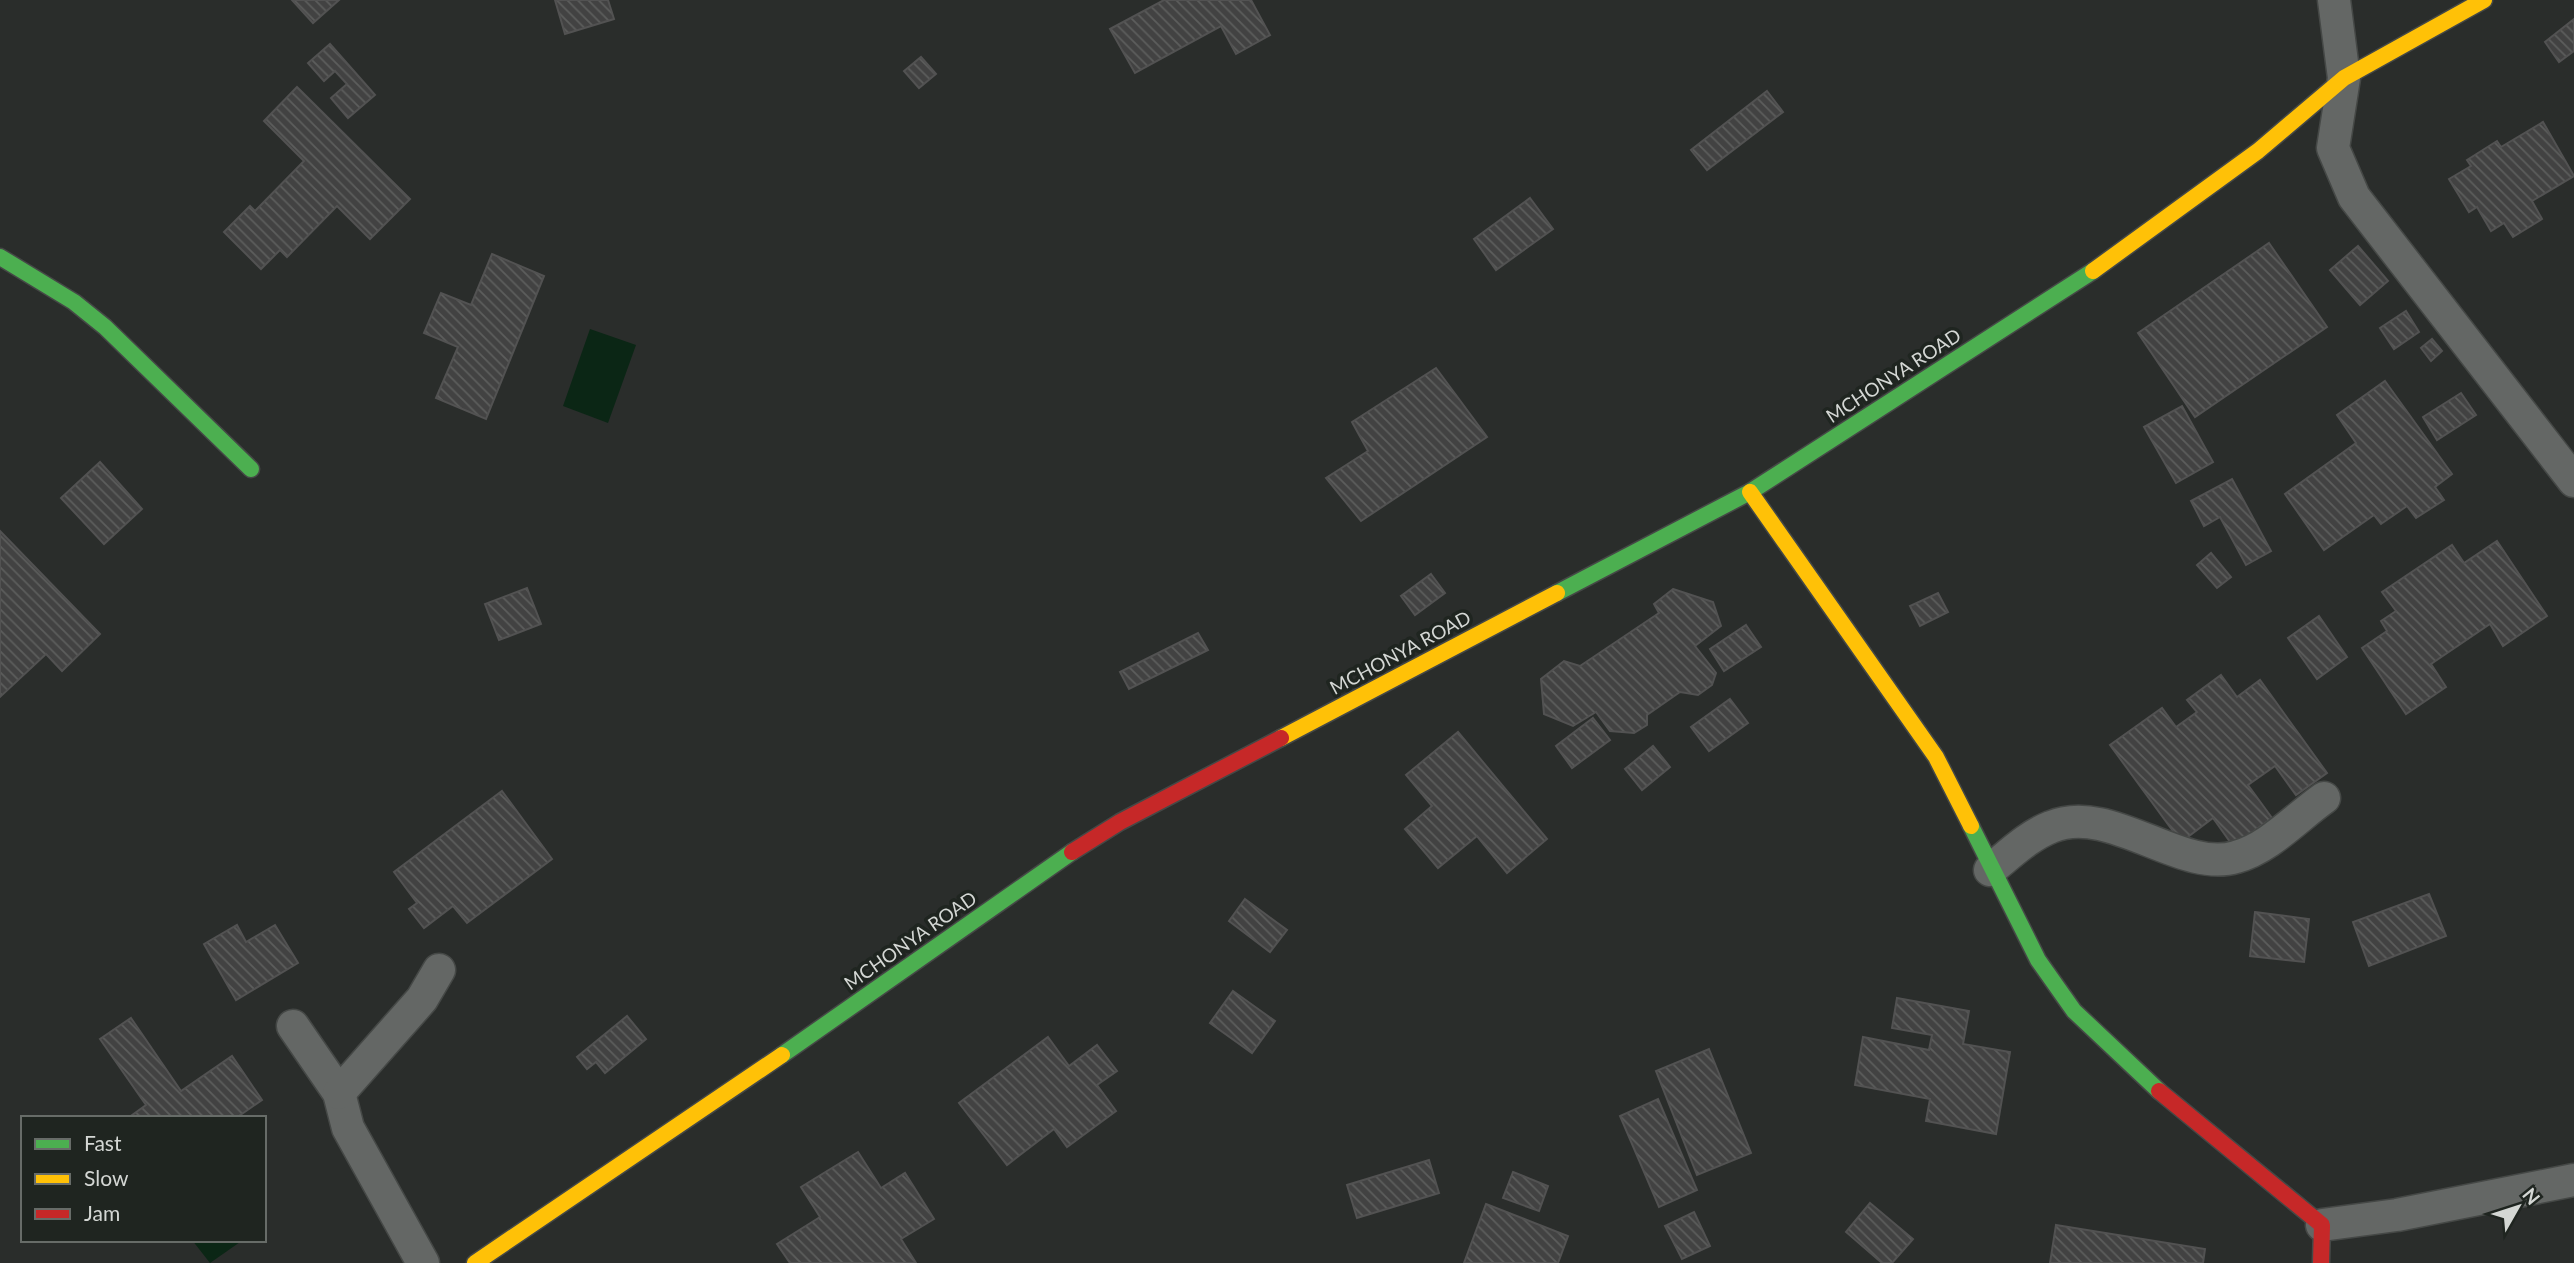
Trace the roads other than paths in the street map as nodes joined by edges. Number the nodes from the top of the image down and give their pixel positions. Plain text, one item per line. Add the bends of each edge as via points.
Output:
1 (2334, 0) edge
2 (2484, 0) edge
3 (2344, 78) junction
4 (0, 257) edge
5 (251, 469) dead end
6 (2574, 481) edge
7 (1750, 492) junction
8 (2324, 798) dead end
9 (1990, 870) junction
10 (439, 970) dead end
11 (293, 1026) dead end
12 (339, 1093) junction
13 (2574, 1180) edge
14 (2322, 1225) junction
15 (424, 1263) edge
16 (475, 1263) edge
17 (2321, 1263) edge

1 - 3 street
2 - 3 street, MCHONYA ROAD
3 - 6 street via 2333,148 2354,197
3 - 7 street, MCHONYA ROAD via 2258,151 2098,268
4 - 5 street via 74,302 105,327
7 - 9 street via 1936,757
7 - 16 street, MCHONYA ROAD via 1120,822
8 - 9 street via 2263,844 2235,858 2183,853 2120,828 2081,822 2053,825
9 - 14 street via 2038,960 2074,1011 2147,1081
10 - 12 street via 422,999
11 - 12 street
12 - 15 street via 348,1128
13 - 14 street
14 - 17 street

